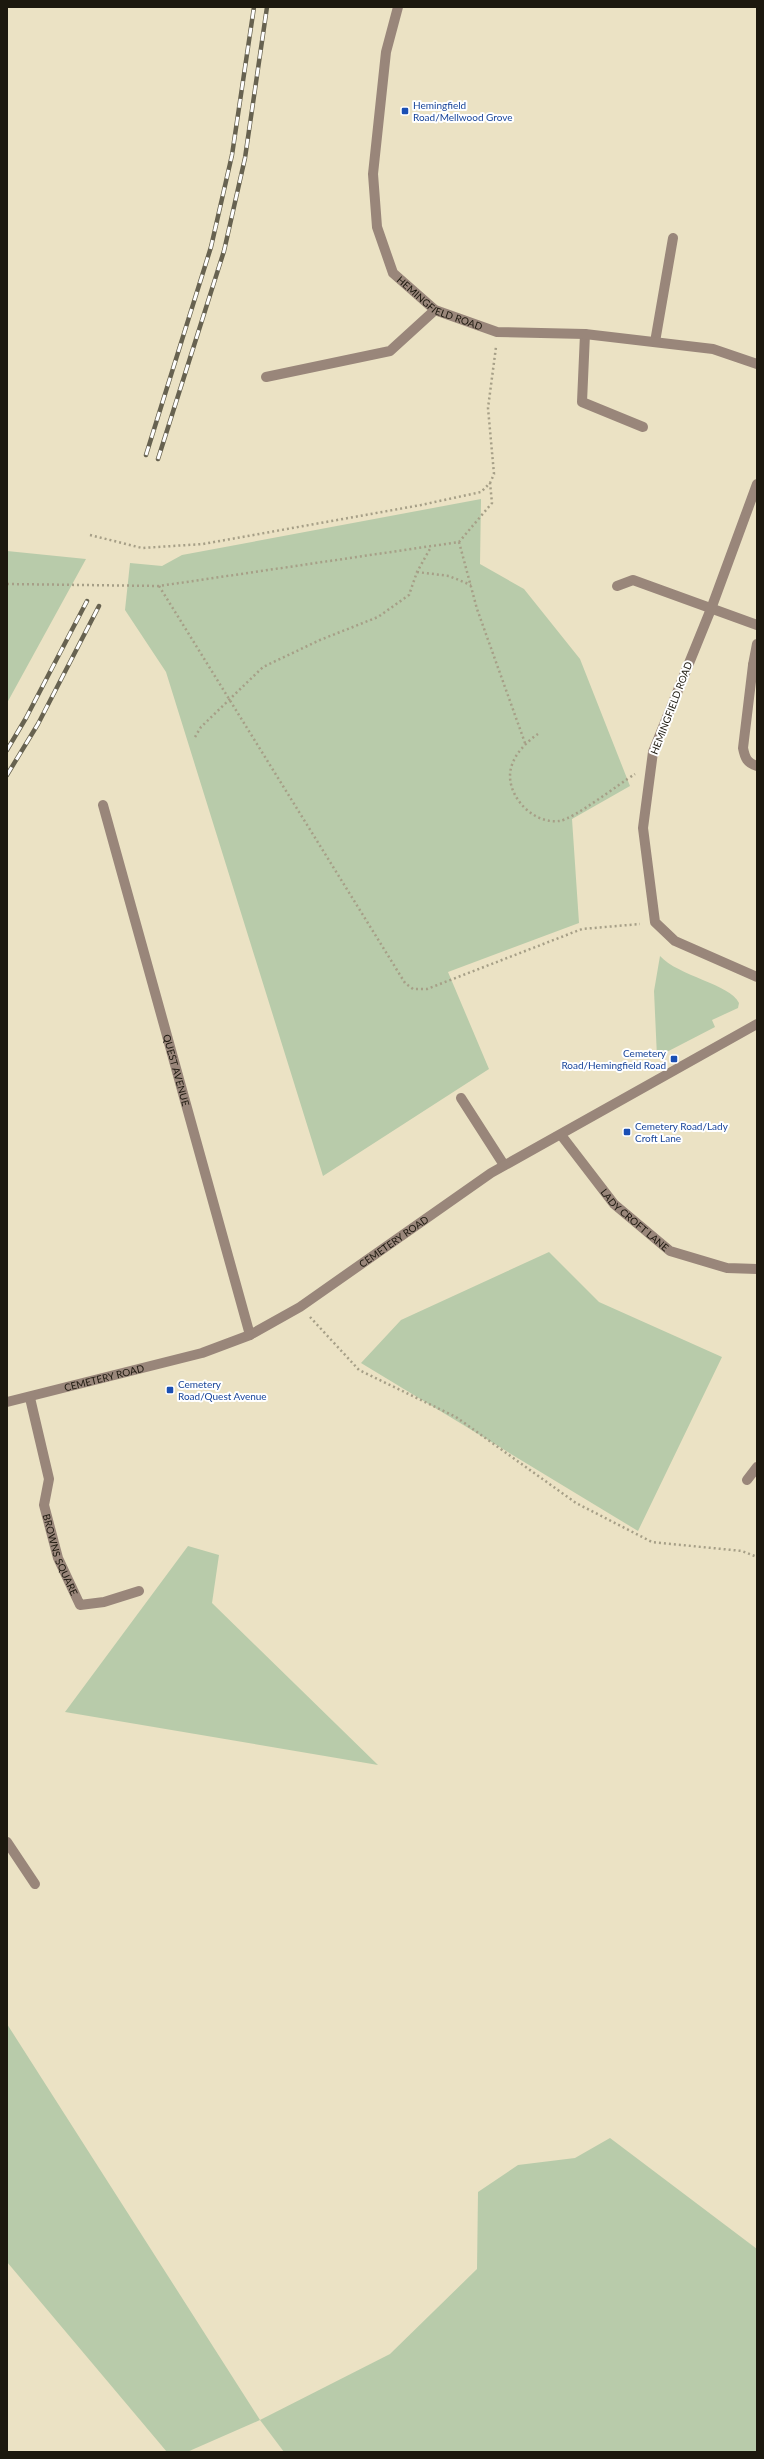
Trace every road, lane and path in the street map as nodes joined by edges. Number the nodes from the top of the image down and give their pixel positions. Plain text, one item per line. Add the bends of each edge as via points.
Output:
1 (398, 7) edge
2 (673, 238) dead end
3 (435, 310) junction
4 (497, 332) junction
5 (585, 334) junction
6 (655, 342) junction
7 (757, 364) edge
8 (266, 378) dead end
9 (643, 427) dead end
10 (490, 483) junction
11 (757, 484) edge
12 (90, 535) dead end
13 (459, 542) junction
14 (432, 546) junction
15 (418, 572) junction
16 (7, 584) edge
17 (158, 586) junction
18 (471, 586) junction
19 (617, 586) dead end
20 (710, 609) junction
21 (757, 625) edge
22 (757, 644) edge
23 (229, 702) junction
24 (538, 734) dead end
25 (195, 737) dead end
26 (525, 743) junction
27 (651, 763) junction
28 (757, 766) edge
29 (103, 805) dead end
30 (655, 922) junction
31 (757, 977) edge
32 (757, 1024) edge
33 (461, 1098) dead end
34 (561, 1135) junction
35 (504, 1166) junction
36 (757, 1270) edge
37 (300, 1307) junction
38 (250, 1335) junction
39 (30, 1398) junction
40 (7, 1402) edge
41 (757, 1466) edge
42 (747, 1480) dead end
43 (757, 1557) edge
44 (139, 1592) dead end
45 (7, 1842) edge
46 (35, 1884) dead end

1 - 3 street, HEMINGFIELD ROAD via 386,52 373,174 377,227 394,273
2 - 6 street
3 - 4 street, HEMINGFIELD ROAD
3 - 8 street via 390,350
4 - 5 street, HEMINGFIELD ROAD
4 - 10 path via 488,408 494,474
5 - 6 street, HEMINGFIELD ROAD
5 - 9 street via 582,402
6 - 7 street, HEMINGFIELD ROAD via 713,349
10 - 12 path via 481,492 421,505 203,544 142,548
10 - 13 path via 492,503
11 - 20 street, HEMINGFIELD ROAD
13 - 14 path
13 - 18 path
14 - 15 path
14 - 17 path
15 - 18 path via 449,576
15 - 23 path via 409,595 378,617 320,640 263,667
16 - 17 path
17 - 23 path
18 - 26 path
19 - 20 street via 633,580
20 - 21 street
20 - 27 street, HEMINGFIELD ROAD via 653,752
22 - 28 street via 752,666 743,748 746,759
23 - 25 path
23 - 30 path via 405,983 413,989 427,988 582,929
24 - 26 path
26 - 27 path via 515,758 510,775 515,796 528,811 541,819 559,821 577,814
27 - 30 street, HEMINGFIELD ROAD via 643,828
29 - 38 street, QUEST AVENUE
30 - 31 street via 676,941
32 - 34 street, CEMETERY ROAD
33 - 35 street
34 - 35 street, CEMETERY ROAD
34 - 36 street, LADY CROFT LANE via 614,1204 670,1250 727,1268
35 - 37 street, CEMETERY ROAD
37 - 38 street, CEMETERY ROAD
37 - 43 path via 359,1370 456,1417 576,1503 652,1542 742,1551
38 - 39 street, CEMETERY ROAD via 202,1354
39 - 40 street, CEMETERY ROAD
39 - 44 street, BROWNS SQUARE via 49,1479 44,1505 58,1558 80,1605 104,1602
41 - 42 street
45 - 46 street

